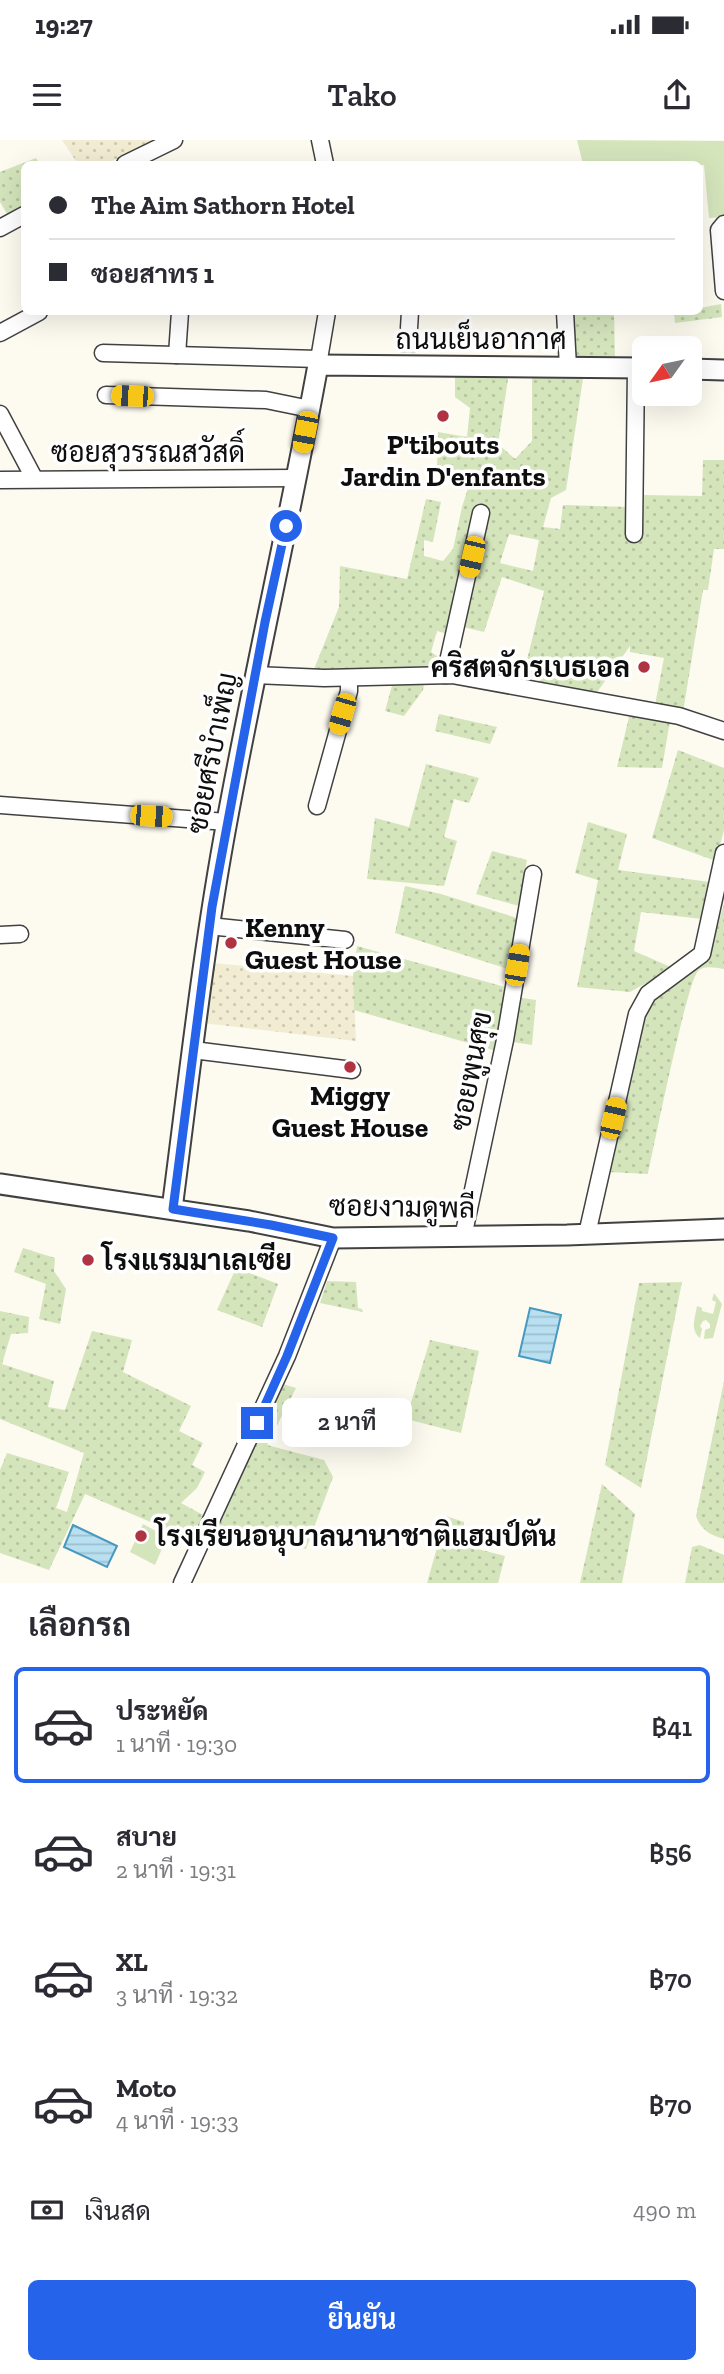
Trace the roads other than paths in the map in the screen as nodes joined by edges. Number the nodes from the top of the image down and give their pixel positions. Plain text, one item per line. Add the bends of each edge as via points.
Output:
1 (174, 140) edge
2 (320, 140) edge
3 (131, 161) edge
4 (324, 161) edge
5 (724, 224) edge
6 (724, 291) edge
7 (33, 315) edge
8 (180, 315) edge
9 (326, 315) edge
10 (565, 315) edge
11 (0, 333) edge
12 (103, 353) dead end
13 (177, 355) junction
14 (318, 362) junction
15 (568, 367) junction
16 (632, 368) edge
17 (702, 369) edge
18 (724, 370) edge
19 (106, 395) dead end
20 (639, 406) edge
21 (310, 409) junction
22 (0, 414) edge
23 (34, 478) junction
24 (297, 478) junction
25 (0, 480) edge
26 (481, 513) dead end
27 (634, 534) dead end
28 (255, 675) junction
29 (445, 675) junction
30 (349, 678) junction
31 (724, 732) edge
32 (0, 805) edge
33 (317, 806) dead end
34 (227, 821) junction
35 (724, 853) edge
36 (533, 874) dead end
37 (209, 926) junction
38 (20, 934) dead end
39 (0, 935) edge
40 (345, 940) dead end
41 (193, 1050) junction
42 (352, 1070) dead end
43 (0, 1184) edge
44 (173, 1209) junction
45 (724, 1229) edge
46 (587, 1234) junction
47 (463, 1237) junction
48 (333, 1238) junction
49 (183, 1583) edge

1 - 3 street
2 - 4 street
5 - 6 street via 719,230
7 - 11 street
8 - 13 street
9 - 14 street, ซอยศรีบำเพ็ญ
10 - 15 street
12 - 13 street
13 - 14 street
14 - 15 street, ถนนเย็นอากาศ via 408,360
14 - 21 street, ซอยศรีบำเพ็ญ
15 - 16 street, ถนนเย็นอากาศ
17 - 18 street
19 - 21 street via 265,400
20 - 27 street
21 - 24 street, ซอยศรีบำเพ็ญ
22 - 23 street
23 - 24 street, ซอยสุวรรณสวัสดิ์
23 - 25 street, ซอยสุวรรณสวัสดิ์
24 - 28 street, ซอยศรีบำเพ็ญ
26 - 29 street
28 - 30 street
28 - 34 street, ซอยศรีบำเพ็ญ
29 - 30 street
29 - 31 street via 679,716
30 - 33 street
32 - 34 street
34 - 37 street, ซอยศรีบำเพ็ญ
35 - 46 street via 702,954 648,994 637,1014
36 - 47 street, ซอยพูนศุข via 505,1040
37 - 40 street
37 - 41 street, ซอยศรีบำเพ็ญ
38 - 39 street
41 - 42 street
41 - 44 street, ซอยศรีบำเพ็ญ
43 - 44 street, ซอยงามดูพลี
44 - 48 street, ซอยงามดูพลี
45 - 46 street, ซอยงามดูพลี
46 - 47 street, ซอยงามดูพลี
47 - 48 street, ซอยงามดูพลี
48 - 49 street via 287,1356

